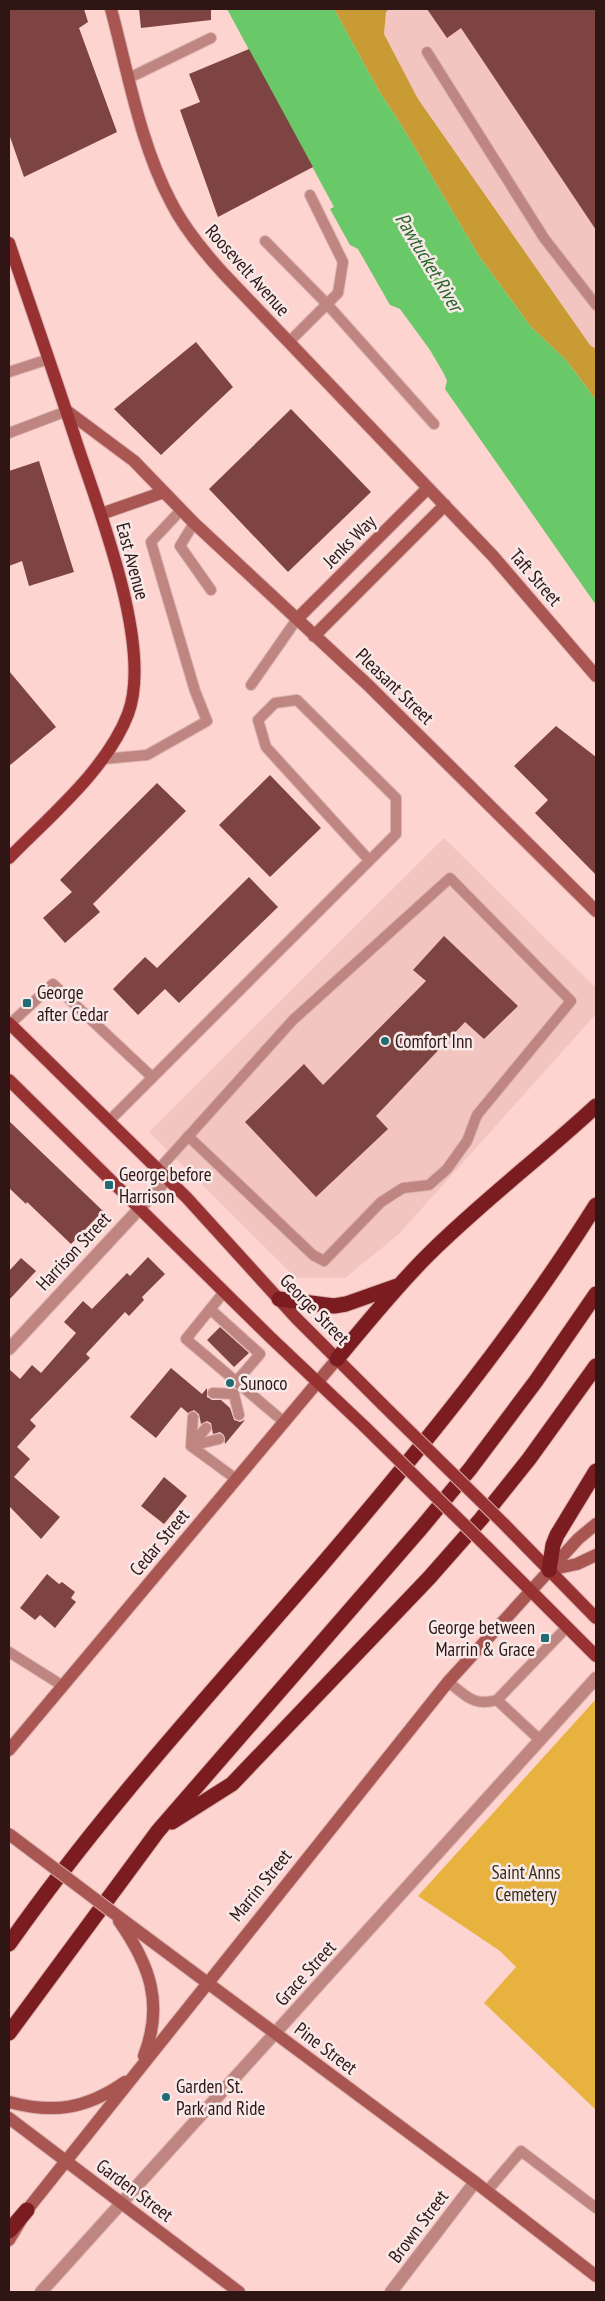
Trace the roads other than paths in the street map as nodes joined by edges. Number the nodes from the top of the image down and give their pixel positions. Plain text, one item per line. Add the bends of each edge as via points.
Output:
1 (111, 9) edge
2 (211, 38) dead end
3 (427, 52) dead end
4 (130, 78) junction
5 (310, 195) dead end
6 (265, 241) dead end
7 (9, 243) edge
8 (327, 304) junction
9 (596, 304) edge
10 (288, 342) junction
11 (49, 359) junction
12 (9, 372) edge
13 (67, 411) junction
14 (434, 424) dead end
15 (9, 433) edge
16 (428, 488) junction
17 (164, 492) junction
18 (445, 505) junction
19 (181, 510) junction
20 (101, 514) junction
21 (194, 523) junction
22 (211, 590) dead end
23 (297, 620) junction
24 (314, 636) junction
25 (596, 676) edge
26 (251, 685) dead end
27 (103, 759) junction
28 (9, 858) edge
29 (369, 860) junction
30 (596, 911) edge
31 (10, 1023) edge
32 (152, 1078) junction
33 (9, 1080) edge
34 (596, 1106) edge
35 (109, 1121) junction
36 (188, 1136) junction
37 (158, 1170) junction
38 (167, 1179) junction
39 (596, 1205) edge
40 (139, 1208) junction
41 (398, 1286) junction
42 (224, 1292) junction
43 (596, 1294) edge
44 (279, 1299) junction
45 (210, 1309) junction
46 (9, 1349) edge
47 (337, 1359) junction
48 (596, 1366) edge
49 (318, 1382) junction
50 (239, 1383) junction
51 (213, 1393) dead end
52 (234, 1394) junction
53 (226, 1404) dead end
54 (239, 1415) dead end
55 (193, 1417) dead end
56 (284, 1422) junction
57 (206, 1428) dead end
58 (219, 1439) dead end
59 (191, 1446) junction
60 (596, 1471) edge
61 (236, 1479) junction
62 (596, 1524) edge
63 (596, 1555) edge
64 (549, 1570) junction
65 (531, 1590) junction
66 (596, 1618) edge
67 (567, 1627) junction
68 (9, 1652) edge
69 (596, 1656) edge
70 (596, 1678) edge
71 (448, 1682) junction
72 (63, 1686) junction
73 (497, 1700) junction
74 (540, 1740) junction
75 (9, 1750) edge
76 (158, 1831) junction
77 (9, 1834) edge
78 (111, 1911) junction
79 (9, 1944) edge
80 (207, 1982) junction
81 (276, 2033) junction
82 (9, 2034) edge
83 (136, 2073) junction
84 (9, 2102) edge
85 (9, 2118) edge
86 (66, 2161) junction
87 (475, 2182) junction
88 (488, 2191) junction
89 (121, 2202) junction
90 (596, 2208) edge
91 (27, 2210) junction
92 (9, 2232) edge
93 (9, 2240) edge
94 (596, 2276) edge
95 (41, 2292) edge
96 (239, 2292) edge
97 (391, 2292) edge

1 - 4 main road, Roosevelt Avenue
2 - 4 lane
3 - 9 lane via 544,238
4 - 10 main road, Roosevelt Avenue via 159,178 186,227 222,273
5 - 8 lane via 343,262 338,293
6 - 8 lane
7 - 11 main road, East Avenue
8 - 10 lane
8 - 14 lane
10 - 16 main road, Roosevelt Avenue
11 - 12 lane
11 - 13 main road, East Avenue
13 - 15 lane
13 - 17 main road, Pleasant Street via 134,461
13 - 20 main road, East Avenue
16 - 18 main road, Roosevelt Avenue
16 - 23 main road, Jenks Way
17 - 19 main road, Pleasant Street
17 - 20 main road
18 - 24 main road
18 - 25 main road, Taft Street
19 - 21 main road, Pleasant Street
19 - 27 lane via 151,542 207,721 147,755
20 - 27 main road, East Avenue via 128,613 135,678 129,712
21 - 22 lane via 180,546
21 - 23 main road, Pleasant Street
23 - 24 main road, Pleasant Street
23 - 26 lane
24 - 30 main road, Pleasant Street via 368,685
27 - 28 main road, East Avenue
29 - 29 lane via 396,834 396,798 297,700 275,703 258,720 266,748
29 - 32 lane
31 - 32 lane via 53,984
31 - 35 main road, George Street
32 - 35 lane
33 - 40 main road
34 - 41 highway via 463,1222
35 - 37 main road, George Street
36 - 36 lane via 293,1020 450,878 571,1001 477,1115 467,1141 447,1169 429,1185 403,1188 381,1202 324,1261 313,1255
36 - 37 lane
37 - 38 main road, George Street
38 - 40 street, Harrison Street
38 - 44 main road, George Street
39 - 79 highway via 523,1315 460,1400 123,1793
40 - 42 main road
40 - 46 street, Harrison Street
41 - 44 highway via 334,1306
41 - 47 highway
42 - 45 lane
42 - 49 main road
43 - 76 highway via 470,1469 422,1528
44 - 47 main road, George Street
45 - 50 lane via 260,1354
45 - 50 lane via 186,1339
47 - 49 main road, Cedar Street
47 - 64 main road, George Street, bridge
48 - 76 highway via 518,1473 429,1578 232,1784
49 - 56 main road, Cedar Street
49 - 65 main road, bridge
50 - 52 lane
50 - 56 lane
51 - 52 lane
52 - 53 lane
52 - 54 lane
55 - 59 lane
56 - 61 main road, Cedar Street
57 - 59 lane
58 - 59 lane
59 - 61 lane
60 - 64 highway via 557,1534
61 - 72 main road, Cedar Street
62 - 64 main road
63 - 64 main road via 577,1564
64 - 65 main road
64 - 66 main road, George Street
65 - 67 main road
65 - 71 main road, Marrin Street
67 - 69 main road
67 - 73 lane
68 - 72 lane
70 - 74 street, Grace Street
71 - 73 lane via 476,1702
71 - 80 main road, Marrin Street
72 - 75 main road, Cedar Street
73 - 74 lane
74 - 81 street, Grace Street
76 - 82 highway
77 - 78 main road, Pine Street, bridge
78 - 80 main road, Pine Street
78 - 83 main road via 134,1945 149,1976 154,2006 149,2042
80 - 81 main road, Pine Street
80 - 83 main road, Marrin Street
81 - 87 main road, Pine Street
81 - 89 street, Grace Street
83 - 84 main road via 96,2099 66,2108 52,2110
83 - 86 main road, Marrin Street
85 - 86 main road, Garden Street
86 - 89 main road, Garden Street
86 - 91 main road, Marrin Street
87 - 88 main road, Pine Street
87 - 97 street, Brown Street
88 - 90 lane via 521,2150
88 - 94 main road, Pine Street
89 - 95 street, Grace Street
89 - 96 main road, Garden Street
91 - 92 highway
91 - 93 main road, Marrin Street

